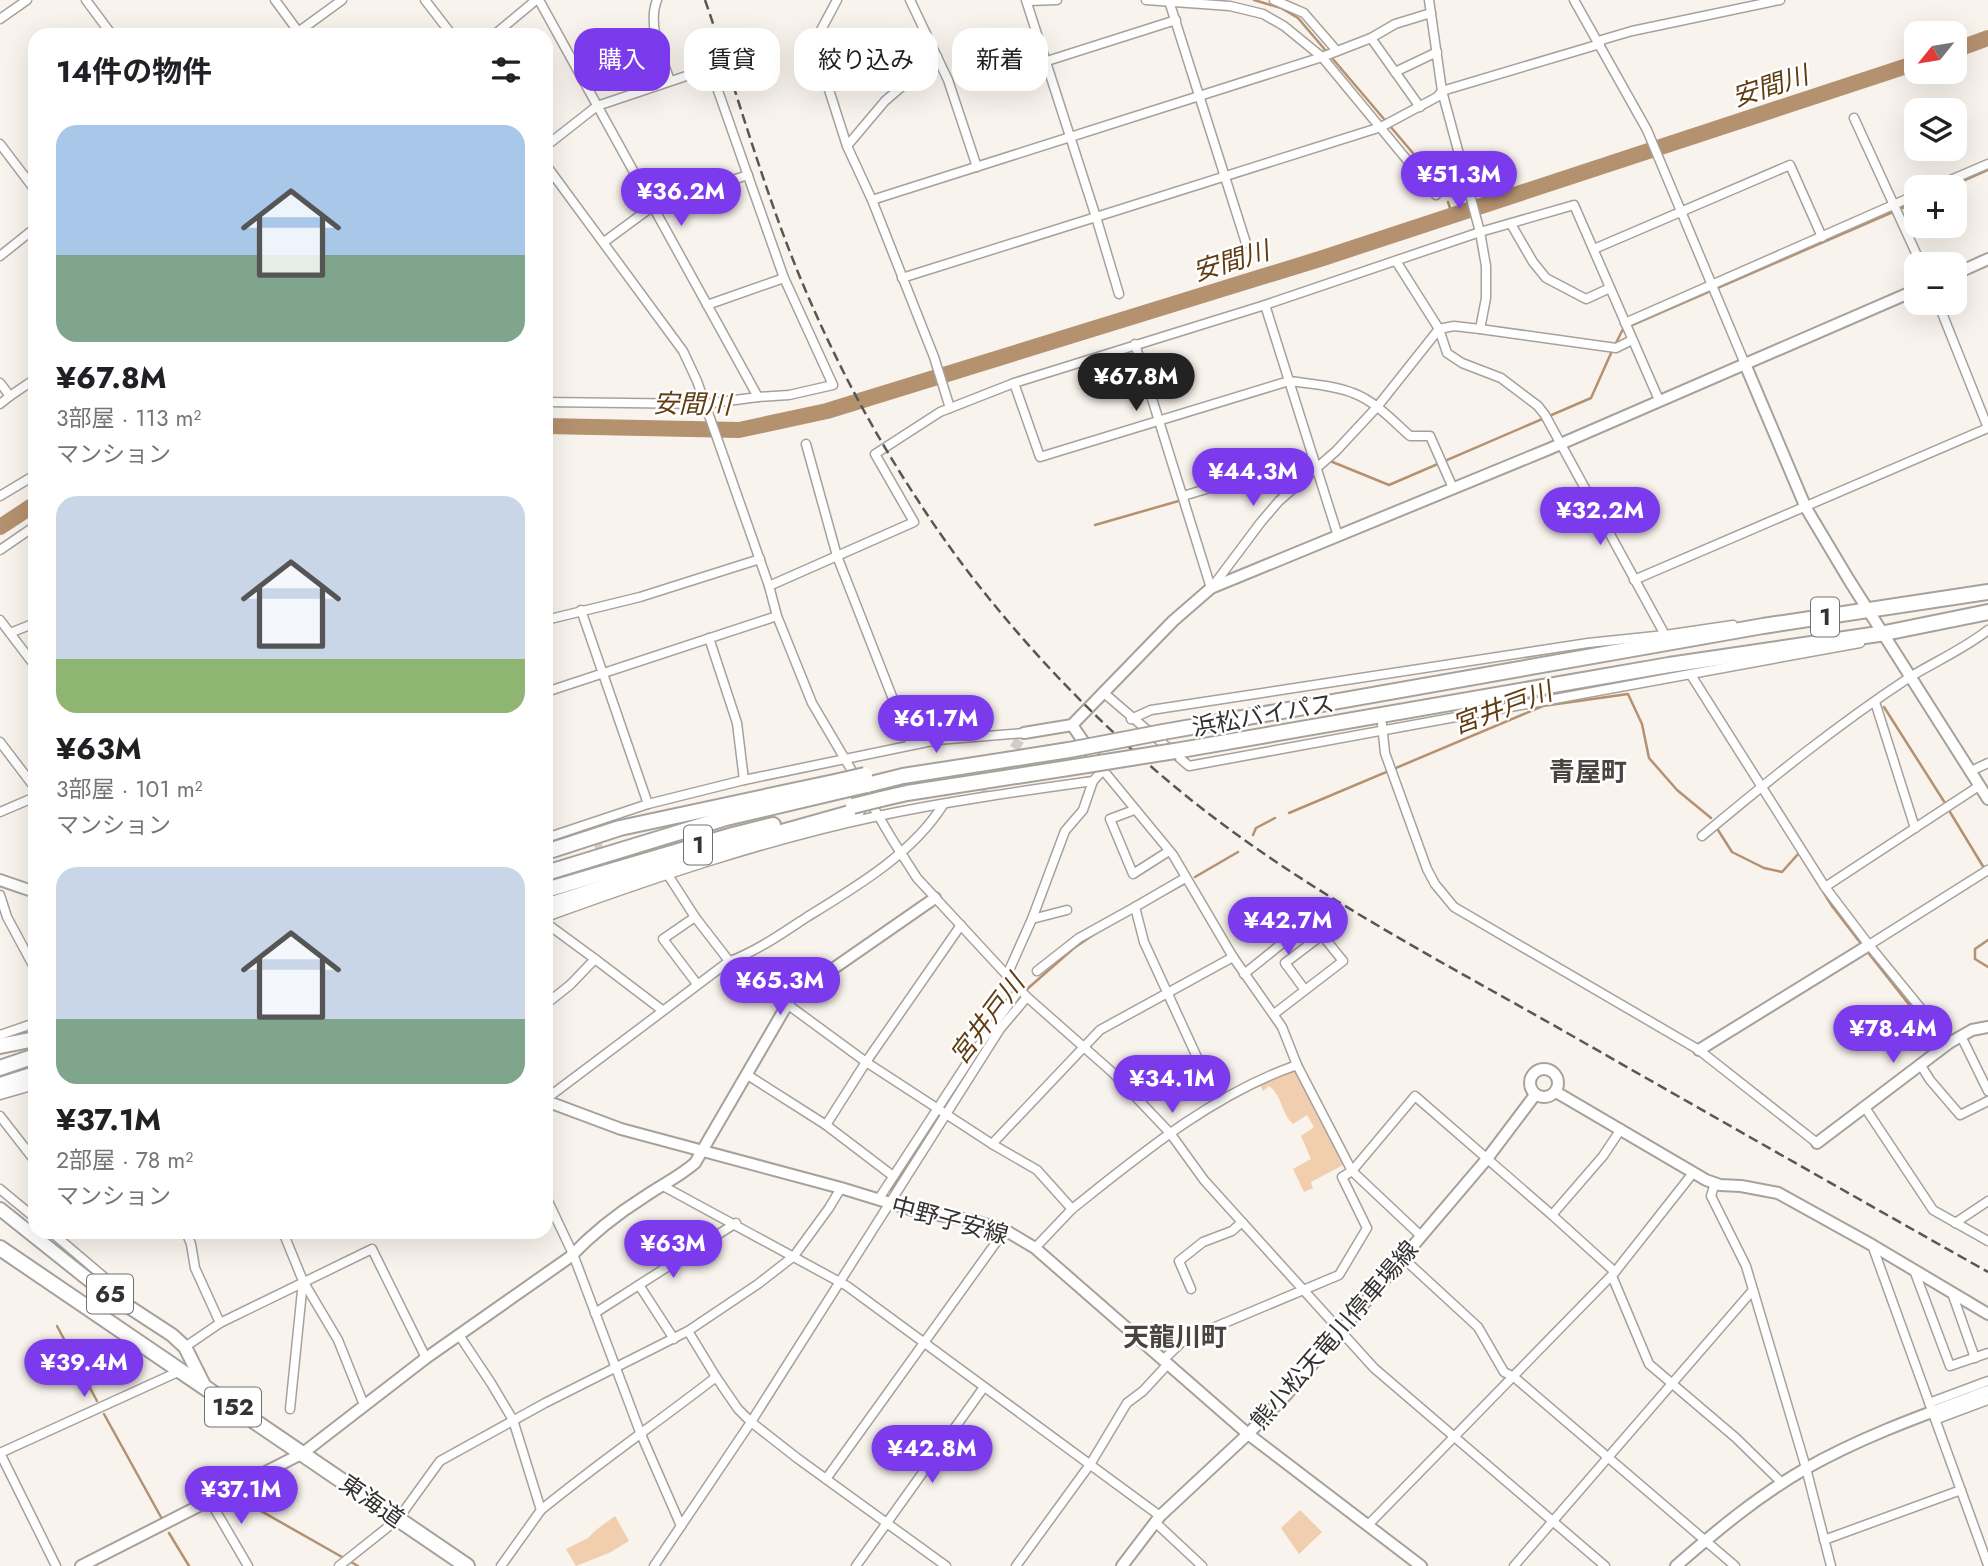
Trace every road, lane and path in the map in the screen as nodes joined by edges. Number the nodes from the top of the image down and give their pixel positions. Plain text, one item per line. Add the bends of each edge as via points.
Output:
1 (27, 0) edge
2 (86, 0) edge
3 (275, 0) edge
4 (342, 0) edge
5 (425, 0) edge
6 (537, 0) edge
7 (657, 0) edge
8 (837, 0) edge
9 (910, 0) edge
10 (1027, 0) edge
11 (1057, 0) edge
12 (1146, 0) edge
13 (1274, 0) edge
14 (1295, 0) edge
15 (1429, 0) edge
16 (1574, 0) edge
17 (1777, 0) edge
18 (1169, 1) edge
19 (1304, 13) junction
20 (1431, 13) junction
21 (0, 19) edge
22 (1176, 20) junction
23 (107, 28) edge
24 (294, 28) edge
25 (306, 28) edge
26 (447, 28) edge
27 (503, 28) edge
28 (553, 28) edge
29 (553, 28) edge
30 (656, 28) edge
31 (924, 28) edge
32 (1036, 28) edge
33 (1371, 38) junction
34 (1599, 43) junction
35 (1336, 51) junction
36 (1437, 52) junction
37 (1323, 56) junction
38 (938, 58) edge
39 (1048, 60) edge
40 (1048, 67) edge
41 (1395, 72) junction
42 (670, 81) edge
43 (641, 91) edge
44 (897, 91) edge
45 (1443, 91) junction
46 (1201, 96) junction
47 (597, 106) junction
48 (1420, 107) junction
49 (1854, 118) dead end
50 (1382, 127) junction
51 (1070, 137) junction
52 (553, 141) edge
53 (0, 144) edge
54 (847, 146) junction
55 (1988, 164) edge
56 (976, 167) junction
57 (553, 175) edge
58 (748, 175) junction
59 (1962, 175) edge
60 (1226, 176) junction
61 (28, 181) edge
62 (1436, 195) dead end
63 (872, 200) junction
64 (1904, 203) edge
65 (653, 206) junction
66 (1896, 209) junction
67 (1681, 212) junction
68 (1096, 217) junction
69 (1511, 224) junction
70 (1479, 229) junction
71 (28, 234) edge
72 (1822, 237) junction
73 (604, 242) junction
74 (1246, 243) dead end
75 (1594, 249) junction
76 (1916, 252) edge
77 (0, 256) edge
78 (1988, 259) edge
79 (1396, 261) junction
80 (1967, 269) edge
81 (784, 278) junction
82 (902, 278) junction
83 (1610, 288) junction
84 (1713, 288) junction
85 (1119, 294) dead end
86 (1904, 295) edge
87 (707, 305) junction
88 (1265, 305) junction
89 (1943, 315) edge
90 (1439, 329) junction
91 (1480, 329) junction
92 (1628, 330) junction
93 (1135, 344) junction
94 (1745, 364) junction
95 (1289, 381) junction
96 (0, 383) edge
97 (1014, 383) junction
98 (28, 384) edge
99 (10, 396) junction
100 (758, 397) junction
101 (1659, 400) junction
102 (553, 402) edge
103 (0, 404) edge
104 (705, 405) junction
105 (1377, 407) junction
106 (950, 408) junction
107 (1160, 420) junction
108 (1988, 428) edge
109 (806, 444) dead end
110 (1559, 444) junction
111 (1313, 457) junction
112 (1317, 467) junction
113 (28, 479) edge
114 (1453, 488) junction
115 (0, 496) edge
116 (1184, 499) junction
117 (1806, 508) junction
118 (28, 531) edge
119 (1338, 536) junction
120 (0, 550) edge
121 (837, 556) junction
122 (760, 559) junction
123 (1634, 580) junction
124 (769, 586) junction
125 (1212, 588) junction
126 (1988, 592) edge
127 (581, 610) junction
128 (1868, 610) junction
129 (1988, 612) edge
130 (777, 616) junction
131 (553, 618) edge
132 (0, 620) edge
133 (28, 625) edge
134 (1763, 626) junction
135 (1988, 630) edge
136 (10, 633) junction
137 (1665, 635) junction
138 (1886, 636) junction
139 (709, 638) junction
140 (28, 657) edge
141 (603, 672) junction
142 (1692, 675) junction
143 (1912, 676) junction
144 (1372, 677) junction
145 (1374, 689) dead end
146 (553, 690) edge
147 (1104, 693) junction
148 (1875, 702) junction
149 (1131, 719) junction
150 (1072, 724) junction
151 (1382, 728) junction
152 (1024, 733) joint
153 (0, 742) edge
154 (911, 745) junction
155 (844, 759) junction
156 (1988, 763) edge
157 (1103, 770) junction
158 (1971, 771) junction
159 (28, 779) edge
160 (744, 780) junction
161 (1093, 781) junction
162 (842, 785) junction
163 (1762, 786) junction
164 (1979, 786) junction
165 (1988, 799) edge
166 (28, 800) edge
167 (648, 804) junction
168 (943, 805) junction
169 (880, 806) junction
170 (855, 809) junction
171 (632, 810) junction
172 (1134, 810) junction
173 (0, 811) edge
174 (1915, 828) junction
175 (553, 836) edge
176 (1702, 836) dead end
177 (553, 837) edge
178 (597, 839) junction
179 (553, 849) edge
180 (1169, 851) junction
181 (901, 853) junction
182 (1988, 870) edge
183 (553, 871) edge
184 (668, 875) junction
185 (1185, 878) junction
186 (0, 882) edge
187 (1825, 887) junction
188 (553, 888) edge
189 (28, 890) edge
190 (0, 895) edge
191 (935, 898) junction
192 (553, 904) edge
193 (1135, 909) junction
194 (1067, 910) dead end
195 (553, 914) edge
196 (695, 917) junction
197 (1315, 917) dead end
198 (1032, 919) junction
199 (961, 925) junction
200 (553, 928) edge
201 (1866, 946) junction
202 (28, 956) edge
203 (1233, 957) junction
204 (595, 959) junction
205 (728, 962) junction
206 (1037, 971) dead end
207 (1244, 974) junction
208 (1007, 975) junction
209 (697, 984) junction
210 (1305, 990) junction
211 (1024, 993) junction
212 (1168, 993) junction
213 (553, 998) edge
214 (787, 1004) junction
215 (662, 1010) junction
216 (1274, 1014) junction
217 (28, 1025) edge
218 (1988, 1027) edge
219 (0, 1035) edge
220 (1961, 1036) junction
221 (28, 1041) edge
222 (1949, 1042) junction
223 (1082, 1047) junction
224 (0, 1048) edge
225 (1699, 1050) junction
226 (28, 1058) edge
227 (866, 1062) junction
228 (1920, 1064) junction
229 (1297, 1065) junction
230 (0, 1068) edge
231 (747, 1074) junction
232 (28, 1075) edge
233 (0, 1084) edge
234 (28, 1087) edge
235 (1988, 1091) edge
236 (1556, 1092) junction
237 (0, 1095) edge
238 (553, 1095) edge
239 (1535, 1095) junction
240 (1220, 1101) junction
241 (1988, 1101) edge
242 (553, 1103) edge
243 (1864, 1106) junction
244 (938, 1108) junction
245 (947, 1113) junction
246 (0, 1116) edge
247 (826, 1125) junction
248 (1621, 1129) junction
249 (1170, 1133) junction
250 (1817, 1143) joint
251 (992, 1144) junction
252 (701, 1150) junction
253 (28, 1152) edge
254 (1486, 1160) junction
255 (1352, 1171) junction
256 (1693, 1173) junction
257 (893, 1176) junction
258 (1715, 1183) junction
259 (663, 1185) junction
260 (841, 1188) junction
261 (0, 1189) edge
262 (883, 1201) junction
263 (1988, 1201) edge
264 (0, 1209) edge
265 (1072, 1209) junction
266 (553, 1211) edge
267 (28, 1212) edge
268 (1552, 1216) junction
269 (1242, 1222) junction
270 (736, 1223) junction
271 (1955, 1223) junction
272 (1005, 1230) junction
273 (28, 1231) edge
274 (1421, 1236) junction
275 (38, 1239) edge
276 (59, 1239) edge
277 (189, 1239) edge
278 (285, 1239) edge
279 (1988, 1241) edge
280 (1872, 1245) junction
281 (1035, 1248) junction
282 (573, 1254) junction
283 (4, 1255) edge
284 (794, 1256) junction
285 (1403, 1258) junction
286 (1913, 1270) junction
287 (1613, 1274) junction
288 (303, 1281) junction
289 (840, 1282) junction
290 (639, 1285) junction
291 (1191, 1289) dead end
292 (1303, 1290) junction
293 (1753, 1290) junction
294 (1952, 1293) junction
295 (109, 1294) junction
296 (595, 1313) junction
297 (1988, 1314) edge
298 (220, 1323) junction
299 (688, 1331) junction
300 (1340, 1331) junction
301 (459, 1335) junction
302 (674, 1339) junction
303 (925, 1343) junction
304 (185, 1347) junction
305 (1988, 1353) edge
306 (1975, 1357) junction
307 (426, 1358) junction
308 (1165, 1362) junction
309 (615, 1368) junction
310 (180, 1371) junction
311 (716, 1377) junction
312 (1514, 1377) junction
313 (1988, 1381) edge
314 (1672, 1385) junction
315 (984, 1387) junction
316 (206, 1389) junction
317 (1988, 1391) edge
318 (1988, 1400) edge
319 (364, 1405) junction
320 (290, 1409) dead end
321 (1934, 1411) junction
322 (513, 1420) junction
323 (751, 1422) junction
324 (1248, 1434) junction
325 (642, 1435) junction
326 (1455, 1437) junction
327 (0, 1453) edge
328 (303, 1453) junction
329 (1610, 1458) junction
330 (1091, 1463) junction
331 (1806, 1468) junction
332 (826, 1479) junction
333 (1782, 1483) junction
334 (1961, 1490) junction
335 (209, 1501) junction
336 (541, 1510) junction
337 (398, 1519) junction
338 (1158, 1519) junction
339 (1553, 1521) junction
340 (887, 1523) junction
341 (1368, 1525) junction
342 (681, 1526) junction
343 (1824, 1539) junction
344 (1705, 1540) junction
345 (1988, 1564) edge
346 (56, 1566) edge
347 (81, 1566) edge
348 (248, 1566) edge
349 (339, 1566) edge
350 (467, 1566) edge
351 (501, 1566) edge
352 (654, 1566) edge
353 (856, 1566) edge
354 (946, 1566) edge
355 (1016, 1566) edge
356 (1122, 1566) edge
357 (1202, 1566) edge
358 (1421, 1566) edge
359 (1514, 1566) edge
360 (1605, 1566) edge
361 (1676, 1566) edge
362 (1735, 1566) edge
363 (1830, 1566) edge

1 - 21 street
2 - 23 street
3 - 24 street
4 - 25 street
5 - 26 street
6 - 27 street
6 - 29 street
7 - 30 street via 653,10
8 - 54 street via 814,43
9 - 31 street
10 - 11 street
10 - 32 street
12 - 18 street
13 - 19 street
14 - 19 street
15 - 20 street
16 - 34 street
17 - 34 street via 1632,31
18 - 22 street
18 - 37 street via 1263,14
19 - 35 street
20 - 33 street via 1395,24
20 - 36 street
22 - 39 street
22 - 46 street
28 - 47 street
33 - 35 street
33 - 41 street
34 - 45 street
34 - 67 street via 1647,130
35 - 37 street
36 - 41 street
36 - 45 street
37 - 46 street
37 - 50 street
38 - 56 street
40 - 51 street
41 - 48 street
42 - 58 street via 710,68
43 - 47 street
44 - 54 street
45 - 48 street
45 - 70 street
46 - 51 street
46 - 60 street
47 - 52 street
47 - 65 street
48 - 50 street
49 - 66 street
50 - 60 street
50 - 62 street
51 - 56 street
51 - 68 street
53 - 61 street
54 - 63 street
55 - 59 street
56 - 63 street
57 - 73 street
58 - 65 street
58 - 81 street
60 - 68 street
60 - 74 street
63 - 82 street
64 - 66 street
65 - 73 street
65 - 87 street
66 - 72 street
66 - 76 street
67 - 72 street via 1790,165
67 - 75 street
67 - 84 street
68 - 82 street
68 - 85 street
69 - 70 street
69 - 75 street via 1574,205
69 - 83 street via 1546,278 1586,299
70 - 79 street
70 - 91 street via 1486,267
71 - 77 street
72 - 84 street
73 - 104 street via 683,351
75 - 83 street
78 - 80 street
79 - 88 street
79 - 90 street
81 - 87 street
81 - 100 street via 833,386
82 - 106 street
83 - 92 street
84 - 92 street
84 - 94 street
86 - 94 street
87 - 100 street
88 - 93 street
88 - 95 street
89 - 108 street
90 - 91 street
90 - 105 street
90 - 110 street via 1447,353 1501,378 1538,406
91 - 92 street via 1613,347
92 - 101 street
93 - 97 street
93 - 107 street
94 - 101 street
94 - 117 street
95 - 105 street via 1330,386
95 - 107 street
95 - 111 street
96 - 99 street
97 - 106 street
97 - 107 street via 1040,457
98 - 99 street
99 - 103 street
100 - 104 street
101 - 110 street
102 - 104 street
104 - 122 street
105 - 112 street
105 - 114 street via 1410,436 1430,436
106 - 121 street via 874,454 914,522
107 - 116 street
108 - 117 street
109 - 121 street
110 - 114 street
110 - 123 street
111 - 112 street
111 - 116 street
112 - 119 street
112 - 125 street via 1279,501
113 - 115 street
114 - 119 street
116 - 125 street
117 - 123 street
117 - 128 street
118 - 120 street
119 - 125 street
121 - 124 street
121 - 154 street
122 - 124 street
122 - 127 street via 640,597
123 - 137 street
124 - 130 street
125 - 147 street via 1173,621
126 - 128 highway, 浜松バイパス / 1
127 - 131 street
127 - 141 street
128 - 134 highway, 浜松バイパス / 1
128 - 138 street
129 - 138 highway, 浜松バイパス / 1
130 - 139 street
130 - 155 street via 812,704
132 - 136 street
133 - 136 street
134 - 137 street via 1745,623
134 - 162 highway, 浜松バイパス / 1, bridge via 1069,750
135 - 143 street
136 - 140 street
137 - 144 street via 1588,642
138 - 142 street
138 - 143 street
138 - 169 highway, 浜松バイパス / 1, bridge via 1669,665 907,793
139 - 141 street
139 - 160 street via 737,723
141 - 146 street
141 - 167 street
142 - 151 street
142 - 163 street
143 - 148 street
143 - 158 street
144 - 145 street
144 - 149 street via 1151,710
147 - 149 street
147 - 150 street
148 - 163 street
148 - 174 street
149 - 151 street via 1189,766
150 - 152 street
150 - 157 street
151 - 225 street via 1392,772 1427,869 1454,907
152 - 154 street
153 - 159 street
154 - 155 street
155 - 160 street
155 - 169 street
156 - 158 street
157 - 161 street
157 - 172 street
158 - 164 street
160 - 167 street
161 - 168 street
161 - 198 street via 1083,810 1065,831
162 - 178 highway via 695,811
162 - 183 highway, 1
163 - 176 street
163 - 187 street
164 - 165 street
164 - 174 street
166 - 173 street
167 - 171 street
168 - 169 street
168 - 181 street
169 - 170 highway, 浜松バイパス
169 - 181 street
169 - 184 street via 818,830
170 - 188 highway, 1 via 733,835
170 - 192 highway
171 - 175 street
171 - 178 street
172 - 180 street
172 - 180 street via 1110,819 1133,874
174 - 187 street
177 - 178 street via 588,831
178 - 179 highway
180 - 185 street
181 - 191 street
181 - 205 street via 834,901 751,953
182 - 201 street
184 - 195 street
184 - 196 street
185 - 193 street
185 - 203 street
186 - 189 street
187 - 201 street
190 - 202 street
191 - 199 street
191 - 214 street
193 - 206 street via 1079,938
193 - 212 street via 1144,942
194 - 198 street
196 - 205 street
196 - 209 street via 663,939
197 - 207 street
198 - 208 street
199 - 208 street
199 - 227 street
200 - 204 street
201 - 222 street
201 - 225 street
203 - 207 street
203 - 212 street
204 - 213 street
204 - 215 street
205 - 209 street
205 - 214 street
207 - 216 street
208 - 211 street
209 - 215 street
210 - 210 street via 1343,961 1322,934 1285,963
210 - 216 street
211 - 223 street
211 - 244 street via 998,1016
211 - 245 street
212 - 223 street via 1112,1022
212 - 240 street
214 - 227 street
214 - 231 street
215 - 238 street
216 - 229 street
217 - 219 street
218 - 220 street
220 - 222 street
220 - 235 street
221 - 224 highway
222 - 228 street
223 - 249 street
223 - 251 street
225 - 250 street
226 - 230 highway
227 - 244 street
227 - 247 street
228 - 241 street via 1960,1115
228 - 243 street
229 - 240 street via 1265,1076
229 - 255 street
231 - 247 street
231 - 252 street
232 - 233 highway
234 - 237 street
236 - 239 street via 1544,1098
236 - 239 street, 熊小松天竜川停車場線 via 1558,1079 1544,1069 1530,1079
236 - 248 street
239 - 254 street, 熊小松天竜川停車場線
240 - 249 street
242 - 252 street, 中野子安線 via 621,1129
243 - 250 street
243 - 271 street via 1933,1210
244 - 245 street
244 - 257 street
245 - 251 street
245 - 262 street
246 - 253 street
247 - 257 street
248 - 256 street
248 - 268 street
249 - 265 street
249 - 269 street
251 - 265 street via 1037,1170
252 - 259 street via 695,1163
252 - 260 street, 中野子安線
254 - 255 street via 1415,1096
254 - 268 street
254 - 274 street, 熊小松天竜川停車場線
255 - 274 street
255 - 292 street via 1342,1177 1367,1228 1339,1275
256 - 258 street
256 - 287 street
257 - 262 street
258 - 280 street via 1778,1193
258 - 293 street via 1712,1196
259 - 270 street
259 - 282 street via 620,1213
260 - 262 street, 中野子安線
260 - 284 street
261 - 267 street
262 - 272 street, 中野子安線
262 - 289 street
263 - 271 street
264 - 273 main road, 65
265 - 281 street
266 - 282 street
268 - 287 street
269 - 291 street via 1203,1242 1179,1261
269 - 292 street
270 - 284 street
270 - 290 street
271 - 279 street
272 - 281 street, 中野子安線
272 - 303 street
274 - 285 street, 熊小松天竜川停車場線
275 - 295 main road, 65
276 - 295 street via 104,1277
277 - 298 street via 195,1268
278 - 288 street
280 - 286 street
280 - 321 street
281 - 308 street, 中野子安線
282 - 296 street
282 - 301 street
283 - 310 highway, 東海道 / 152
284 - 289 street
284 - 299 street
285 - 300 street, 熊小松天竜川停車場線
285 - 312 street via 1478,1327 1504,1372
286 - 294 street
286 - 306 street via 1950,1366
287 - 312 street
287 - 314 street via 1649,1364
288 - 298 street
288 - 307 street via 372,1249
288 - 319 street via 338,1340
288 - 320 street
289 - 303 street
289 - 323 street
290 - 296 street
290 - 302 street
292 - 300 street
292 - 308 street via 1184,1340
293 - 314 street
293 - 331 street
294 - 297 street
294 - 306 street
295 - 304 main road, 65
296 - 309 street
298 - 304 street
299 - 302 street
299 - 311 street
300 - 324 street, 熊小松天竜川停車場線
300 - 326 street via 1374,1368
301 - 307 street
301 - 322 street
302 - 309 street
303 - 315 street
303 - 332 street
304 - 316 main road, 65
305 - 306 street
307 - 319 street
308 - 324 street, 中野子安線
308 - 330 street via 1143,1391 1127,1403
309 - 322 street
309 - 325 street
310 - 316 highway, 東海道 / 152
310 - 327 street
311 - 323 street
311 - 325 street
312 - 326 street
312 - 329 street
313 - 321 street
314 - 329 street
314 - 333 street
315 - 330 street
315 - 340 street
316 - 328 highway, 東海道 / 152
317 - 321 street
318 - 321 street
319 - 328 street
321 - 331 street
321 - 334 street
322 - 336 street
322 - 337 street via 440,1461
323 - 332 street
323 - 342 street
324 - 338 street, 熊小松天竜川停車場線
324 - 341 street, 中野子安線
325 - 336 street
325 - 342 street
326 - 339 street
326 - 341 street
327 - 346 street
328 - 335 street
328 - 337 highway, 東海道 / 152
329 - 339 street
329 - 344 street
330 - 338 street
330 - 355 street
331 - 333 street
331 - 343 street
332 - 340 street
333 - 344 street
334 - 343 street
334 - 345 street
335 - 347 street
335 - 348 street
336 - 351 street
337 - 349 street
337 - 350 highway, 東海道 / 152
338 - 356 street, 熊小松天竜川停車場線
338 - 357 street
339 - 359 street
339 - 360 street
340 - 353 street
340 - 354 street
341 - 358 street, 中野子安線
342 - 352 street
343 - 363 street
344 - 361 street
344 - 362 street

